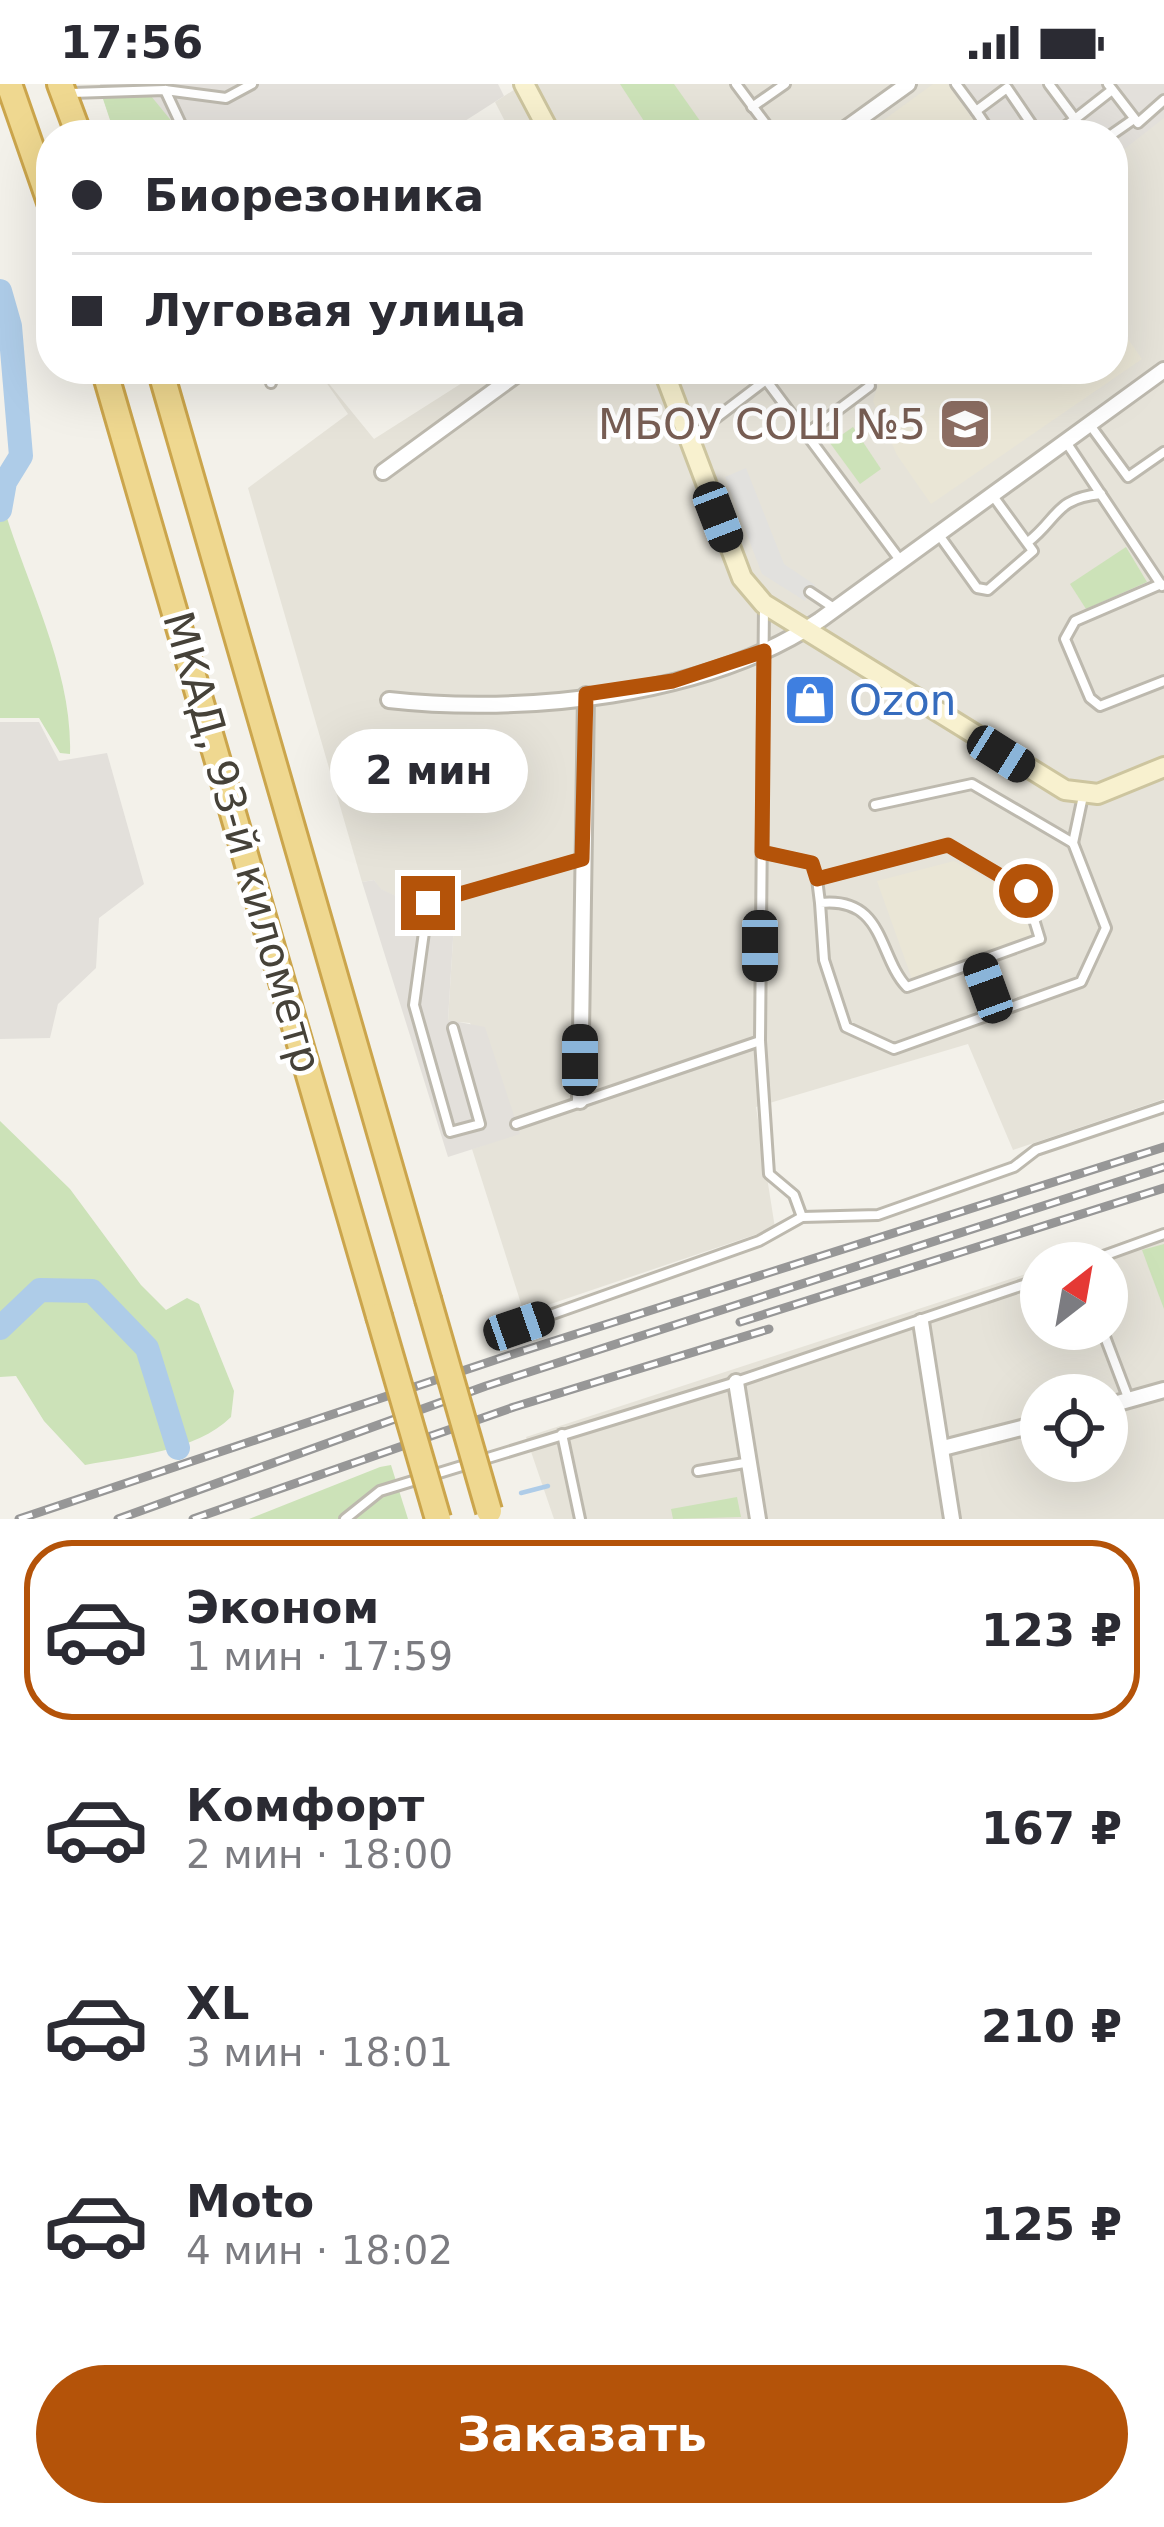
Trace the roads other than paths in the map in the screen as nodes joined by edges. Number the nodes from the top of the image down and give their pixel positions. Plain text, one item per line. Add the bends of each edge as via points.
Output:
1 (9, 84) edge
2 (251, 84) edge
3 (736, 84) edge
4 (784, 84) edge
5 (908, 84) edge
6 (956, 84) edge
7 (1049, 84) edge
8 (529, 86) edge
9 (1110, 87) edge
10 (62, 89) edge
11 (165, 90) junction
12 (226, 98) junction
13 (1164, 100) edge
14 (752, 107) junction
15 (976, 111) junction
16 (232, 112) dead end
17 (1134, 118) junction
18 (1076, 119) joint
19 (73, 120) edge
20 (179, 120) edge
21 (544, 120) edge
22 (762, 120) edge
23 (858, 120) edge
24 (982, 120) edge
25 (1028, 120) edge
26 (1128, 122) edge
27 (36, 162) edge
28 (1164, 370) edge
29 (108, 384) edge
30 (165, 384) edge
31 (172, 384) edge
32 (503, 384) edge
33 (669, 384) edge
34 (761, 384) edge
35 (769, 384) edge
36 (870, 384) edge
37 (169, 395) junction
38 (1090, 425) junction
39 (806, 434) junction
40 (689, 438) junction
41 (1066, 442) junction
42 (1164, 452) edge
43 (383, 472) dead end
44 (1101, 494) junction
45 (993, 495) junction
46 (938, 533) junction
47 (1028, 542) junction
48 (900, 560) junction
49 (1162, 586) edge
50 (811, 592) dead end
51 (764, 604) junction
52 (836, 609) junction
53 (805, 630) junction
54 (764, 651) junction
55 (1164, 681) edge
56 (586, 694) junction
57 (388, 700) dead end
58 (1161, 773) edge
59 (1090, 794) junction
60 (875, 805) dead end
61 (1073, 843) junction
62 (762, 852) junction
63 (582, 859) junction
64 (817, 879) junction
65 (820, 903) junction
66 (978, 961) junction
67 (997, 1015) junction
68 (453, 1028) dead end
69 (760, 1041) junction
70 (580, 1101) junction
71 (1164, 1107) edge
72 (517, 1124) dead end
73 (802, 1217) junction
74 (1164, 1234) edge
75 (1128, 1247) edge
76 (1020, 1287) edge
77 (921, 1322) junction
78 (519, 1326) dead end
79 (1110, 1350) edge
80 (736, 1382) junction
81 (1164, 1390) edge
82 (1129, 1400) joint
83 (1020, 1428) edge
84 (562, 1434) junction
85 (944, 1448) junction
86 (750, 1462) junction
87 (698, 1471) dead end
88 (491, 1515) edge
89 (345, 1519) edge
90 (438, 1519) edge
91 (580, 1519) edge
92 (758, 1519) edge
93 (952, 1519) edge

1 - 27 highway
2 - 12 lane
3 - 14 lane
4 - 14 lane
5 - 23 street
6 - 15 lane
7 - 18 lane
8 - 21 main road
9 - 17 lane
9 - 18 lane
10 - 11 lane
10 - 19 highway
11 - 12 lane
11 - 20 lane
12 - 16 lane
13 - 17 lane via 1138,123
14 - 22 lane
15 - 24 lane
15 - 25 lane via 1006,88
17 - 26 lane
28 - 38 street
29 - 90 highway, МКАД, 93-й километр, bridge
30 - 37 highway, МКАД, 93-й километр
31 - 37 lane
32 - 43 street
33 - 40 main road
34 - 40 lane
35 - 39 lane
36 - 39 lane
37 - 88 highway, МКАД, 93-й километр, bridge
38 - 41 street
38 - 42 lane via 1128,477
39 - 48 lane
40 - 51 main road via 742,578
41 - 44 lane
41 - 45 street
44 - 47 lane via 1075,497
44 - 49 lane
45 - 46 street
45 - 47 lane
46 - 47 lane via 984,592 1030,559
46 - 48 street
48 - 52 street
49 - 55 lane via 1075,621 1065,638 1100,706
50 - 52 lane
51 - 53 main road
51 - 54 lane
52 - 53 street
53 - 54 street
53 - 59 main road via 1044,780
54 - 56 street via 673,681
54 - 62 lane
56 - 57 street via 465,709
56 - 63 street
58 - 59 main road
59 - 61 lane
60 - 61 lane via 973,784
61 - 67 lane via 1105,922 1104,939 1075,987
62 - 64 lane via 812,863
62 - 69 lane
63 - 68 lane via 428,903 414,1005 450,1132 465,1132 480,1124
63 - 70 street
64 - 65 lane
64 - 66 lane via 953,847 1024,889 1041,934
65 - 66 lane via 840,902 879,927 904,987
65 - 67 lane via 824,960 850,1030 898,1050
66 - 67 lane
69 - 70 lane
69 - 73 lane via 767,1168
70 - 72 lane
71 - 73 lane via 878,1215
73 - 78 lane via 759,1241
74 - 75 lane
76 - 77 lane
77 - 80 lane
77 - 85 street
79 - 82 lane
80 - 84 lane
80 - 86 street
81 - 82 street
83 - 85 street
84 - 89 lane via 380,1491
84 - 91 lane
85 - 93 street
86 - 87 lane
86 - 92 street

